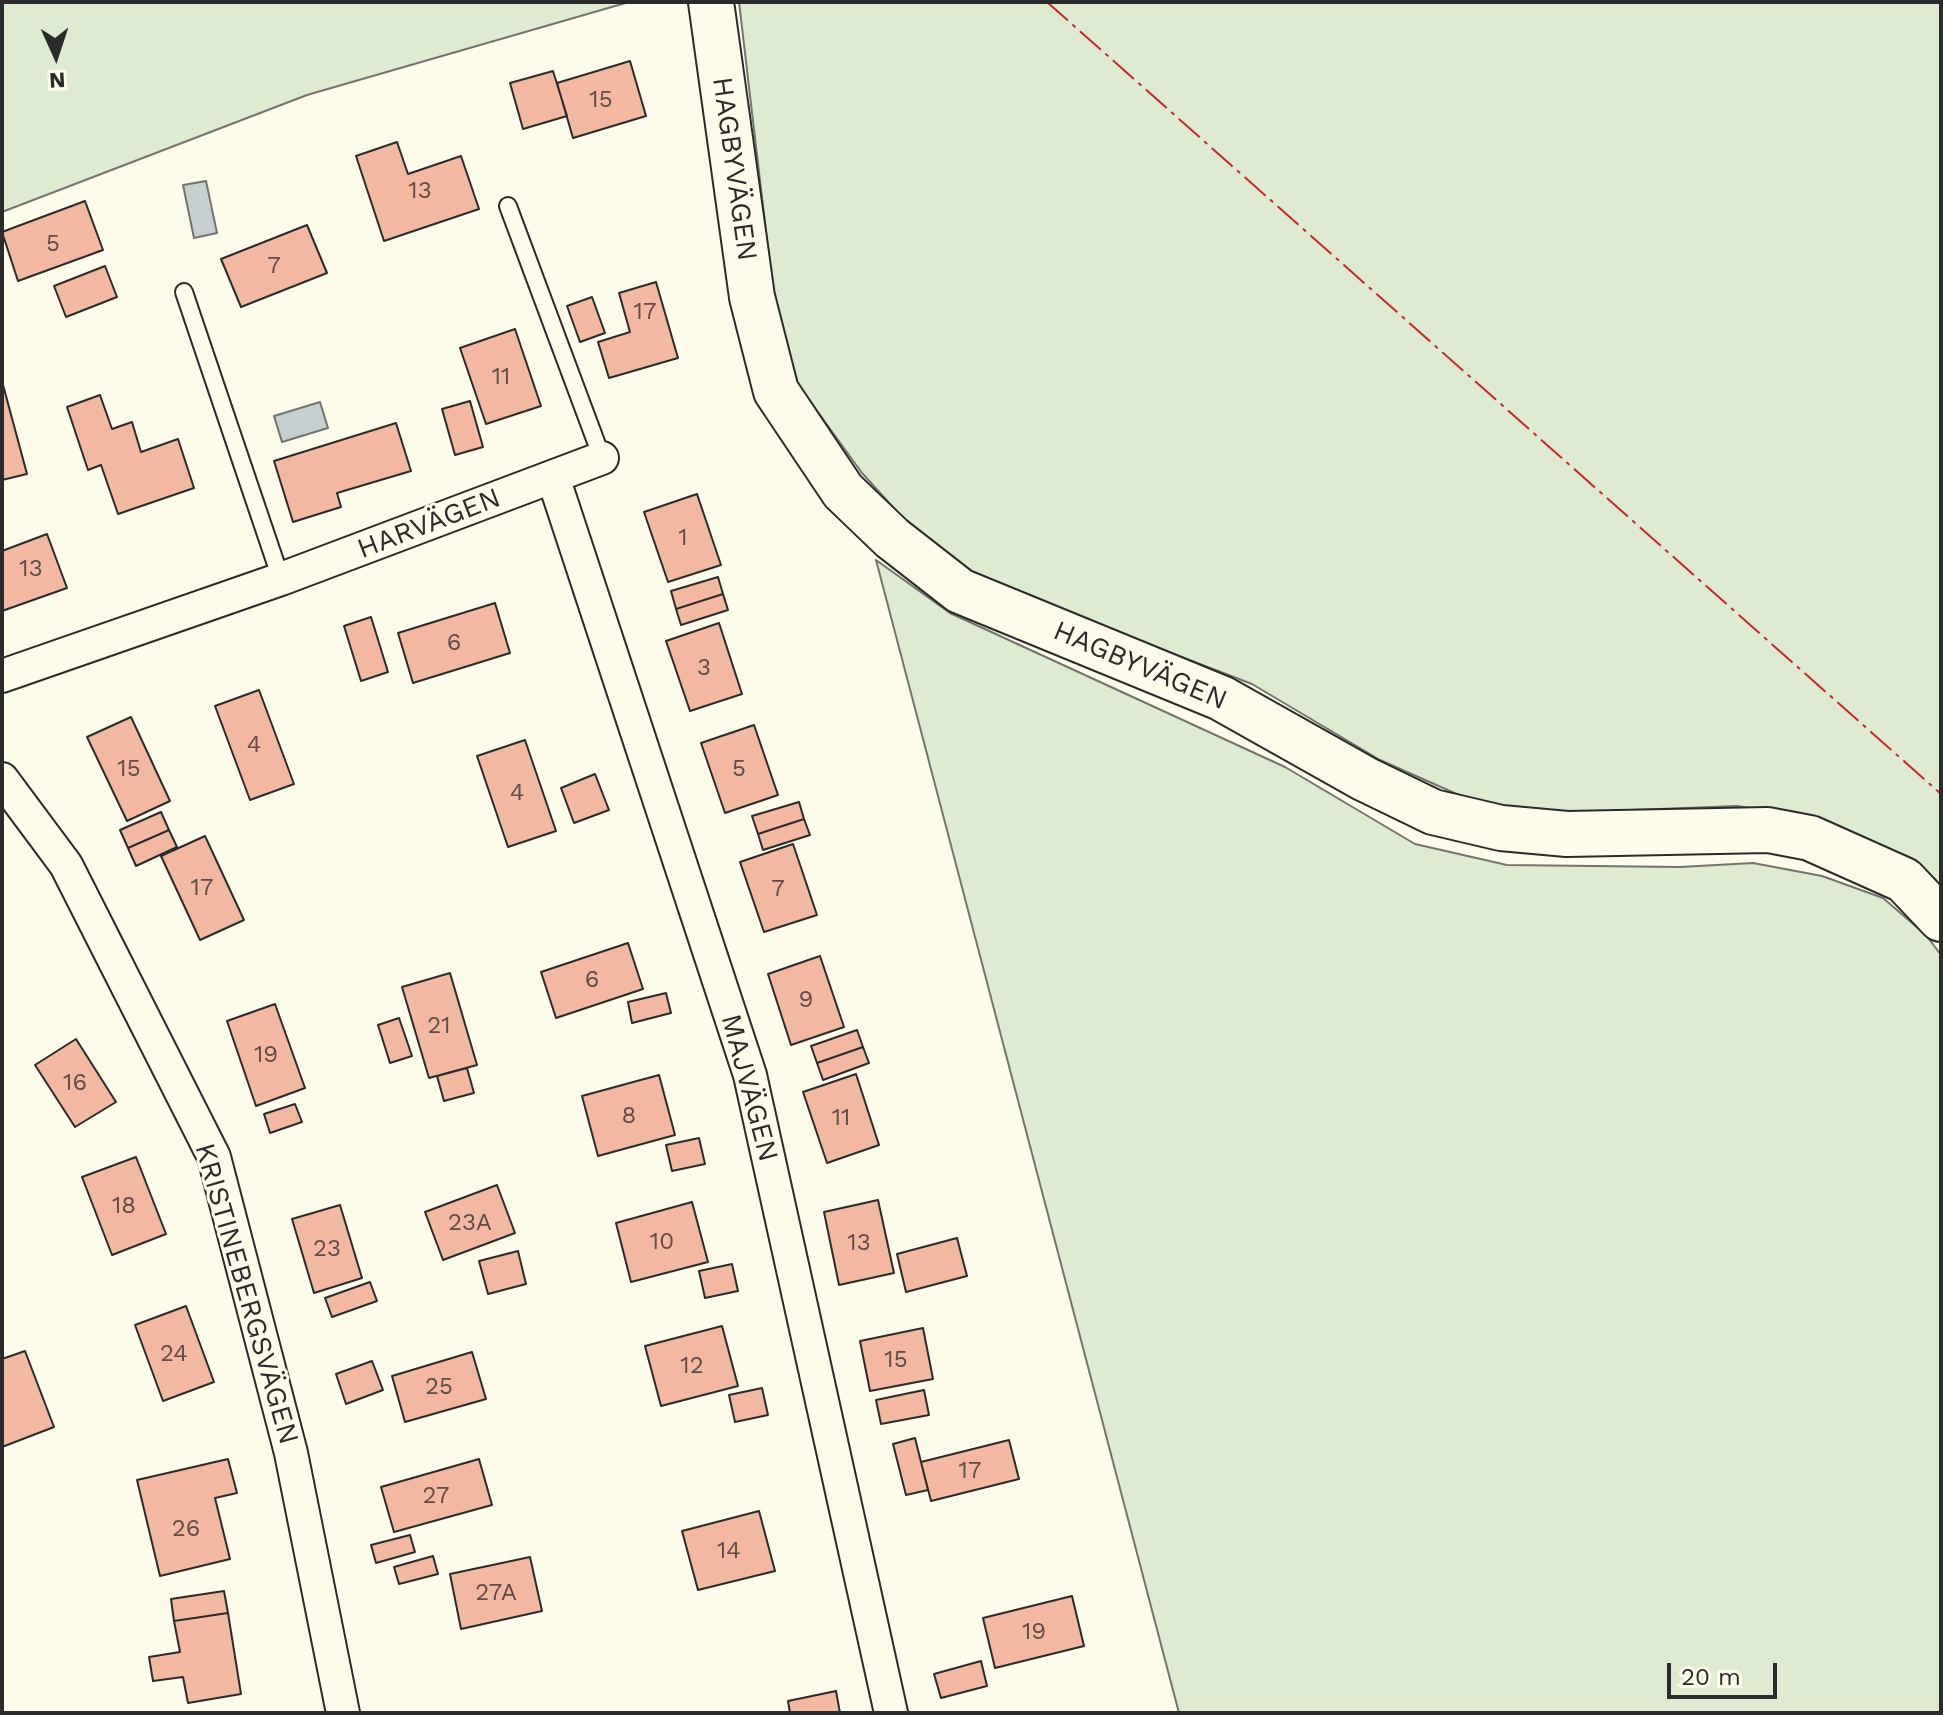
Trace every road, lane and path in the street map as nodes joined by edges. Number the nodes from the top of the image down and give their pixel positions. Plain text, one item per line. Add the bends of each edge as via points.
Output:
1 (711, 2) edge
2 (508, 206) dead end
3 (184, 292) dead end
4 (602, 458) joint
5 (553, 477) junction
6 (281, 579) junction
7 (2, 676) edge
8 (2, 779) edge
9 (1941, 919) edge
10 (343, 1713) edge
11 (891, 1713) edge

1 - 9 street, HAGBYVÄGEN via 752,297 776,391 843,491 960,591 1221,698 1433,812 1501,828 1567,834 1768,830 1810,838 1904,880
2 - 4 lane, HARVÄGEN
3 - 6 lane
4 - 5 street, HARVÄGEN
5 - 6 street, HARVÄGEN
5 - 11 street, MAJVÄGEN via 750,1075
6 - 7 street, HARVÄGEN
8 - 10 street, KRISTINEBERGSVÄGEN via 66,865 214,1157 291,1453

